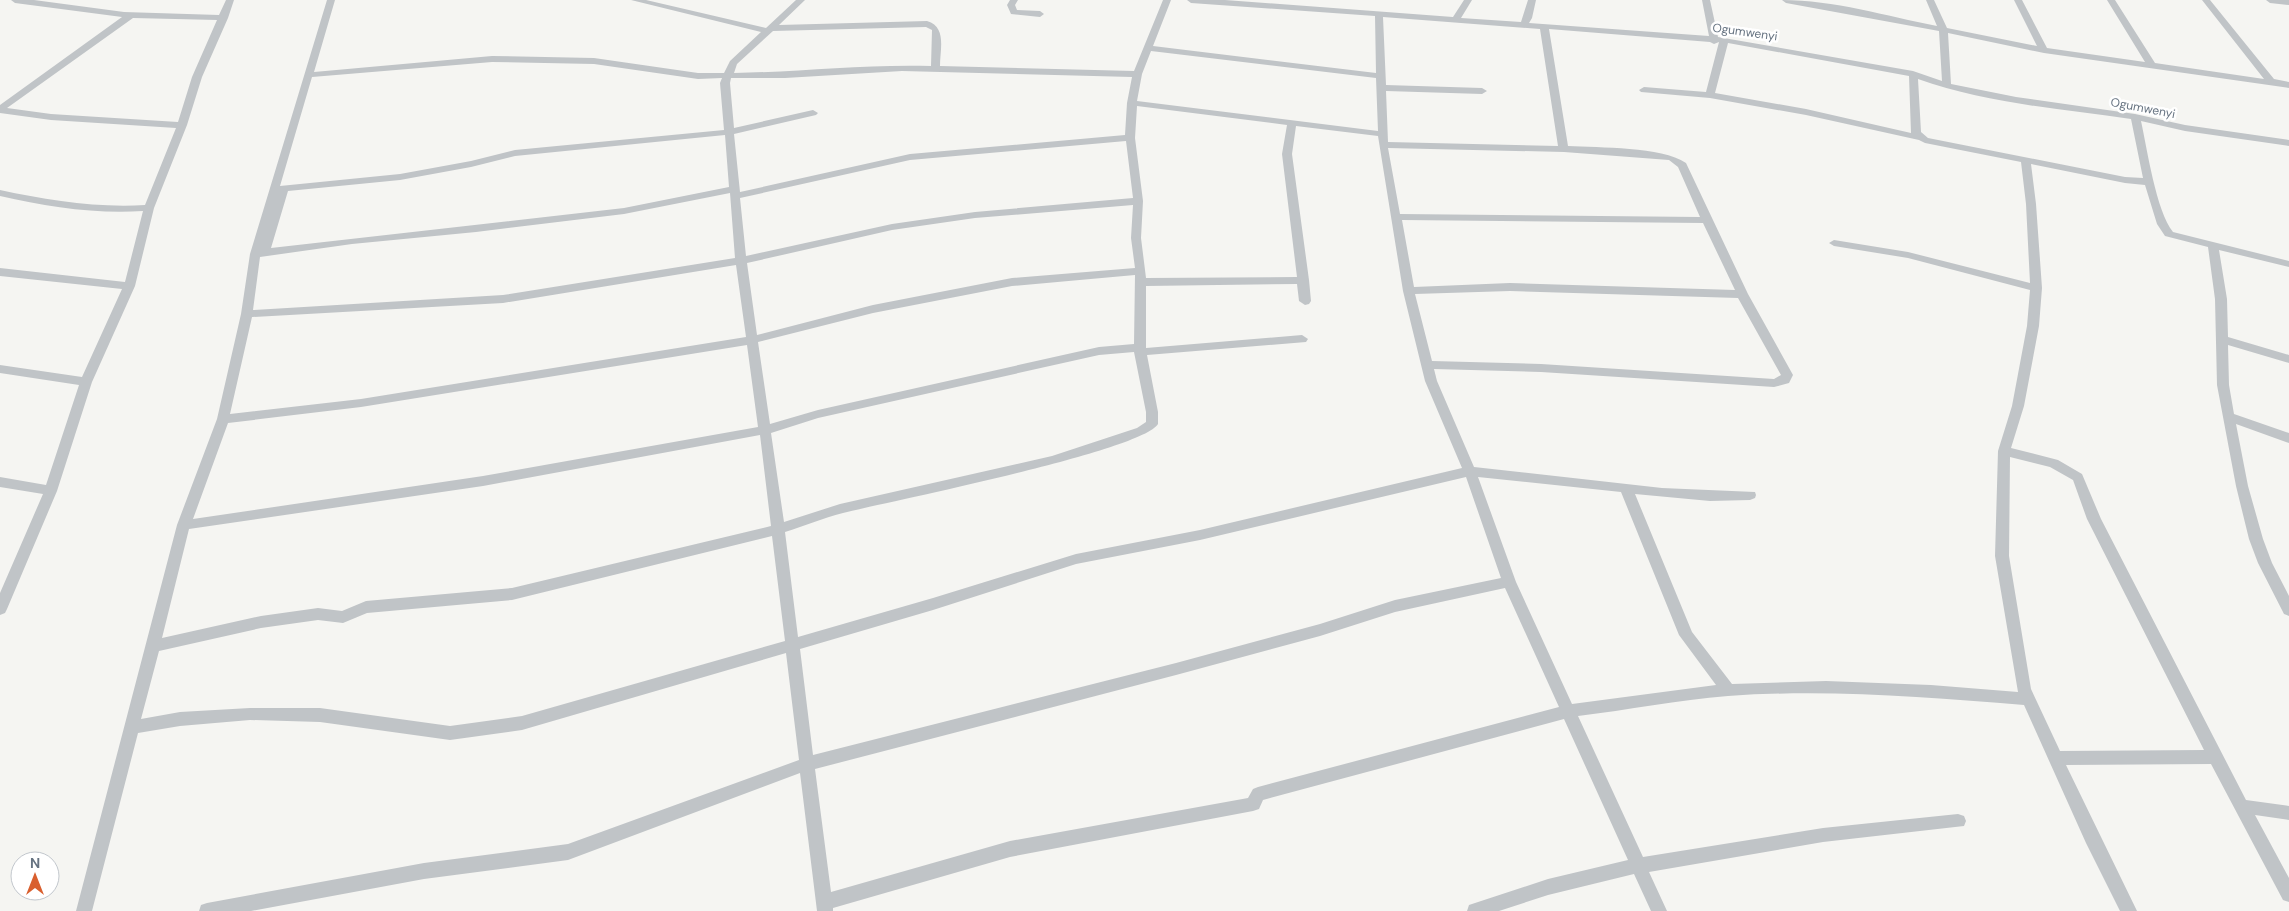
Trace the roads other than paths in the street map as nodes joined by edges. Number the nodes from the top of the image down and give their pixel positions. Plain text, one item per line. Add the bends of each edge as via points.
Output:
1 (15, 0) edge
2 (230, 0) edge
3 (331, 0) edge
4 (635, 0) edge
5 (665, 0) edge
6 (801, 0) edge
7 (1014, 0) edge
8 (1167, 0) edge
9 (1191, 0) edge
10 (1468, 0) edge
11 (1532, 0) edge
12 (1706, 0) edge
13 (1786, 0) edge
14 (1930, 0) edge
15 (2018, 0) edge
16 (2111, 0) edge
17 (2206, 0) edge
18 (2270, 0) edge
19 (2289, 2) edge
20 (1840, 4) edge
21 (656, 6) junction
22 (1040, 14) dead end
23 (1379, 14) junction
24 (131, 15) junction
25 (224, 18) junction
26 (1456, 19) junction
27 (1524, 24) junction
28 (1544, 25) junction
29 (769, 29) junction
30 (1943, 29) junction
31 (1724, 40) junction
32 (1714, 41) junction
33 (1146, 48) junction
34 (2044, 50) junction
35 (2152, 65) junction
36 (934, 69) junction
37 (1137, 74) junction
38 (1913, 74) junction
39 (309, 75) junction
40 (726, 76) junction
41 (1381, 82) junction
42 (2271, 82) junction
43 (2289, 85) edge
44 (1948, 86) junction
45 (1644, 90) dead end
46 (1482, 91) dead end
47 (1710, 94) junction
48 (1132, 103) junction
49 (0, 110) edge
50 (813, 112) dead end
51 (2135, 117) junction
52 (1292, 122) junction
53 (182, 125) junction
54 (730, 132) junction
55 (1918, 137) junction
56 (1130, 138) junction
57 (1383, 140) junction
58 (2289, 143) edge
59 (1564, 149) junction
60 (2026, 162) junction
61 (2149, 182) junction
62 (278, 190) junction
63 (735, 192) junction
64 (0, 193) edge
65 (1138, 202) junction
66 (149, 208) junction
67 (1395, 217) junction
68 (1707, 220) junction
69 (1834, 243) dead end
70 (2213, 246) junction
71 (259, 254) junction
72 (741, 261) junction
73 (2289, 264) edge
74 (0, 272) edge
75 (1141, 276) junction
76 (1304, 280) junction
77 (129, 286) junction
78 (2036, 288) junction
79 (1409, 292) junction
80 (1742, 294) junction
81 (1305, 301) dead end
82 (247, 314) junction
83 (1302, 339) dead end
84 (752, 340) junction
85 (2223, 340) junction
86 (1140, 349) junction
87 (2289, 360) edge
88 (1428, 365) junction
89 (0, 369) edge
90 (86, 382) junction
91 (2228, 416) junction
92 (223, 419) junction
93 (765, 430) junction
94 (2289, 438) edge
95 (2004, 451) junction
96 (1470, 471) junction
97 (0, 482) edge
98 (1626, 488) junction
99 (51, 491) junction
100 (1750, 495) dead end
101 (184, 525) junction
102 (778, 529) junction
103 (1510, 582) junction
104 (0, 609) edge
105 (2289, 610) edge
106 (792, 644) junction
107 (153, 646) junction
108 (1728, 690) junction
109 (2030, 699) junction
110 (1570, 711) junction
111 (132, 727) junction
112 (2215, 757) junction
113 (2057, 758) junction
114 (807, 764) junction
115 (2241, 806) junction
116 (2289, 813) edge
117 (1958, 821) dead end
118 (1638, 866) junction
119 (2289, 894) edge
120 (824, 906) edge
121 (84, 911) edge
122 (207, 911) edge
123 (1475, 911) edge
124 (1659, 911) edge
125 (2129, 911) edge

1 - 24 street
2 - 25 street
3 - 39 street
4 - 21 street
5 - 21 street
6 - 29 street
7 - 22 street via 1011,6 1014,12
8 - 33 street
9 - 23 street, Ogumwenyi
10 - 26 street
11 - 27 street
12 - 32 street
13 - 20 street
14 - 30 street
15 - 34 street
16 - 35 street
17 - 42 street
18 - 19 street
20 - 30 street
21 - 29 street
23 - 26 street, Ogumwenyi
23 - 41 street
24 - 25 street
24 - 49 street
25 - 53 street via 197,77
26 - 27 street, Ogumwenyi
27 - 28 street, Ogumwenyi
28 - 32 street, Ogumwenyi
28 - 59 street via 1553,74 1556,118
29 - 36 street via 927,24 936,30
29 - 40 street via 733,63
30 - 34 street
30 - 44 street
31 - 32 street, Ogumwenyi
31 - 38 street, Ogumwenyi
31 - 47 street
33 - 37 street
33 - 41 street
34 - 35 street
35 - 42 street
36 - 37 street
36 - 40 street via 876,68
37 - 48 street
38 - 44 street, Ogumwenyi
38 - 55 street
39 - 40 street via 492,59 594,61 698,76
39 - 62 street
40 - 54 street
41 - 46 street
41 - 57 street
42 - 43 street
44 - 51 street, Ogumwenyi via 2046,106
45 - 47 street
47 - 55 street
48 - 52 street
48 - 56 street
49 - 53 street via 51,117
50 - 54 street
51 - 58 street, Ogumwenyi via 2185,128
51 - 61 street
52 - 57 street
52 - 76 street via 1287,154
53 - 66 street
54 - 62 street via 525,152 400,177
54 - 63 street
55 - 60 street
56 - 63 street via 910,157
56 - 65 street
57 - 59 street
57 - 67 street
59 - 68 street via 1657,154 1672,158 1682,165
60 - 61 street
60 - 78 street
61 - 70 street via 2162,227 2169,234
62 - 71 street
63 - 71 street via 624,211
63 - 72 street
64 - 66 street via 126,210
65 - 72 street via 975,215 892,227
65 - 75 street via 1136,238
66 - 77 street
67 - 68 street
67 - 79 street
68 - 80 street
69 - 78 street via 1908,255
70 - 73 street
70 - 85 street via 2222,299
71 - 82 street
72 - 82 street via 504,299
72 - 84 street
74 - 77 street
75 - 76 street
75 - 84 street via 1012,282 872,309
75 - 86 street
76 - 81 street
77 - 90 street
78 - 95 street via 2033,326 2018,406
79 - 80 street via 1510,287
79 - 88 street
80 - 88 street via 1787,375 1785,380 1774,383 1541,368
82 - 92 street
83 - 86 street
84 - 92 street via 361,403
84 - 93 street
85 - 87 street
85 - 91 street via 2223,385
86 - 93 street via 1090,353 818,414
86 - 102 street via 1152,412 1152,424 1141,431 1053,460 840,509
88 - 96 street via 1431,381
89 - 90 street
90 - 99 street
91 - 94 street
91 - 105 street via 2256,539
92 - 101 street
93 - 101 street via 482,481
93 - 102 street
95 - 109 street via 2002,556 2024,689
95 - 112 street via 2054,463 2078,477 2094,519
96 - 98 street
96 - 103 street
96 - 106 street via 1200,535 1076,559
97 - 99 street
98 - 100 street via 1671,494
98 - 108 street via 1686,635
99 - 104 street
101 - 107 street
102 - 106 street
102 - 107 street via 512,594 366,607 343,617 318,614 261,622
103 - 110 street
103 - 114 street via 1395,606 1176,670
106 - 111 street via 522,724 459,732 397,727 320,715 250,714 180,719
106 - 114 street
107 - 111 street
108 - 109 street via 1826,687
108 - 110 street
109 - 113 street
110 - 118 street
110 - 120 street via 1258,794 1253,804 1010,849
111 - 121 street
112 - 113 street
112 - 115 street
113 - 125 street
114 - 120 street
114 - 122 street via 568,852 424,871
115 - 116 street
115 - 119 street
117 - 118 street via 1823,835
118 - 123 street via 1548,887
118 - 124 street

